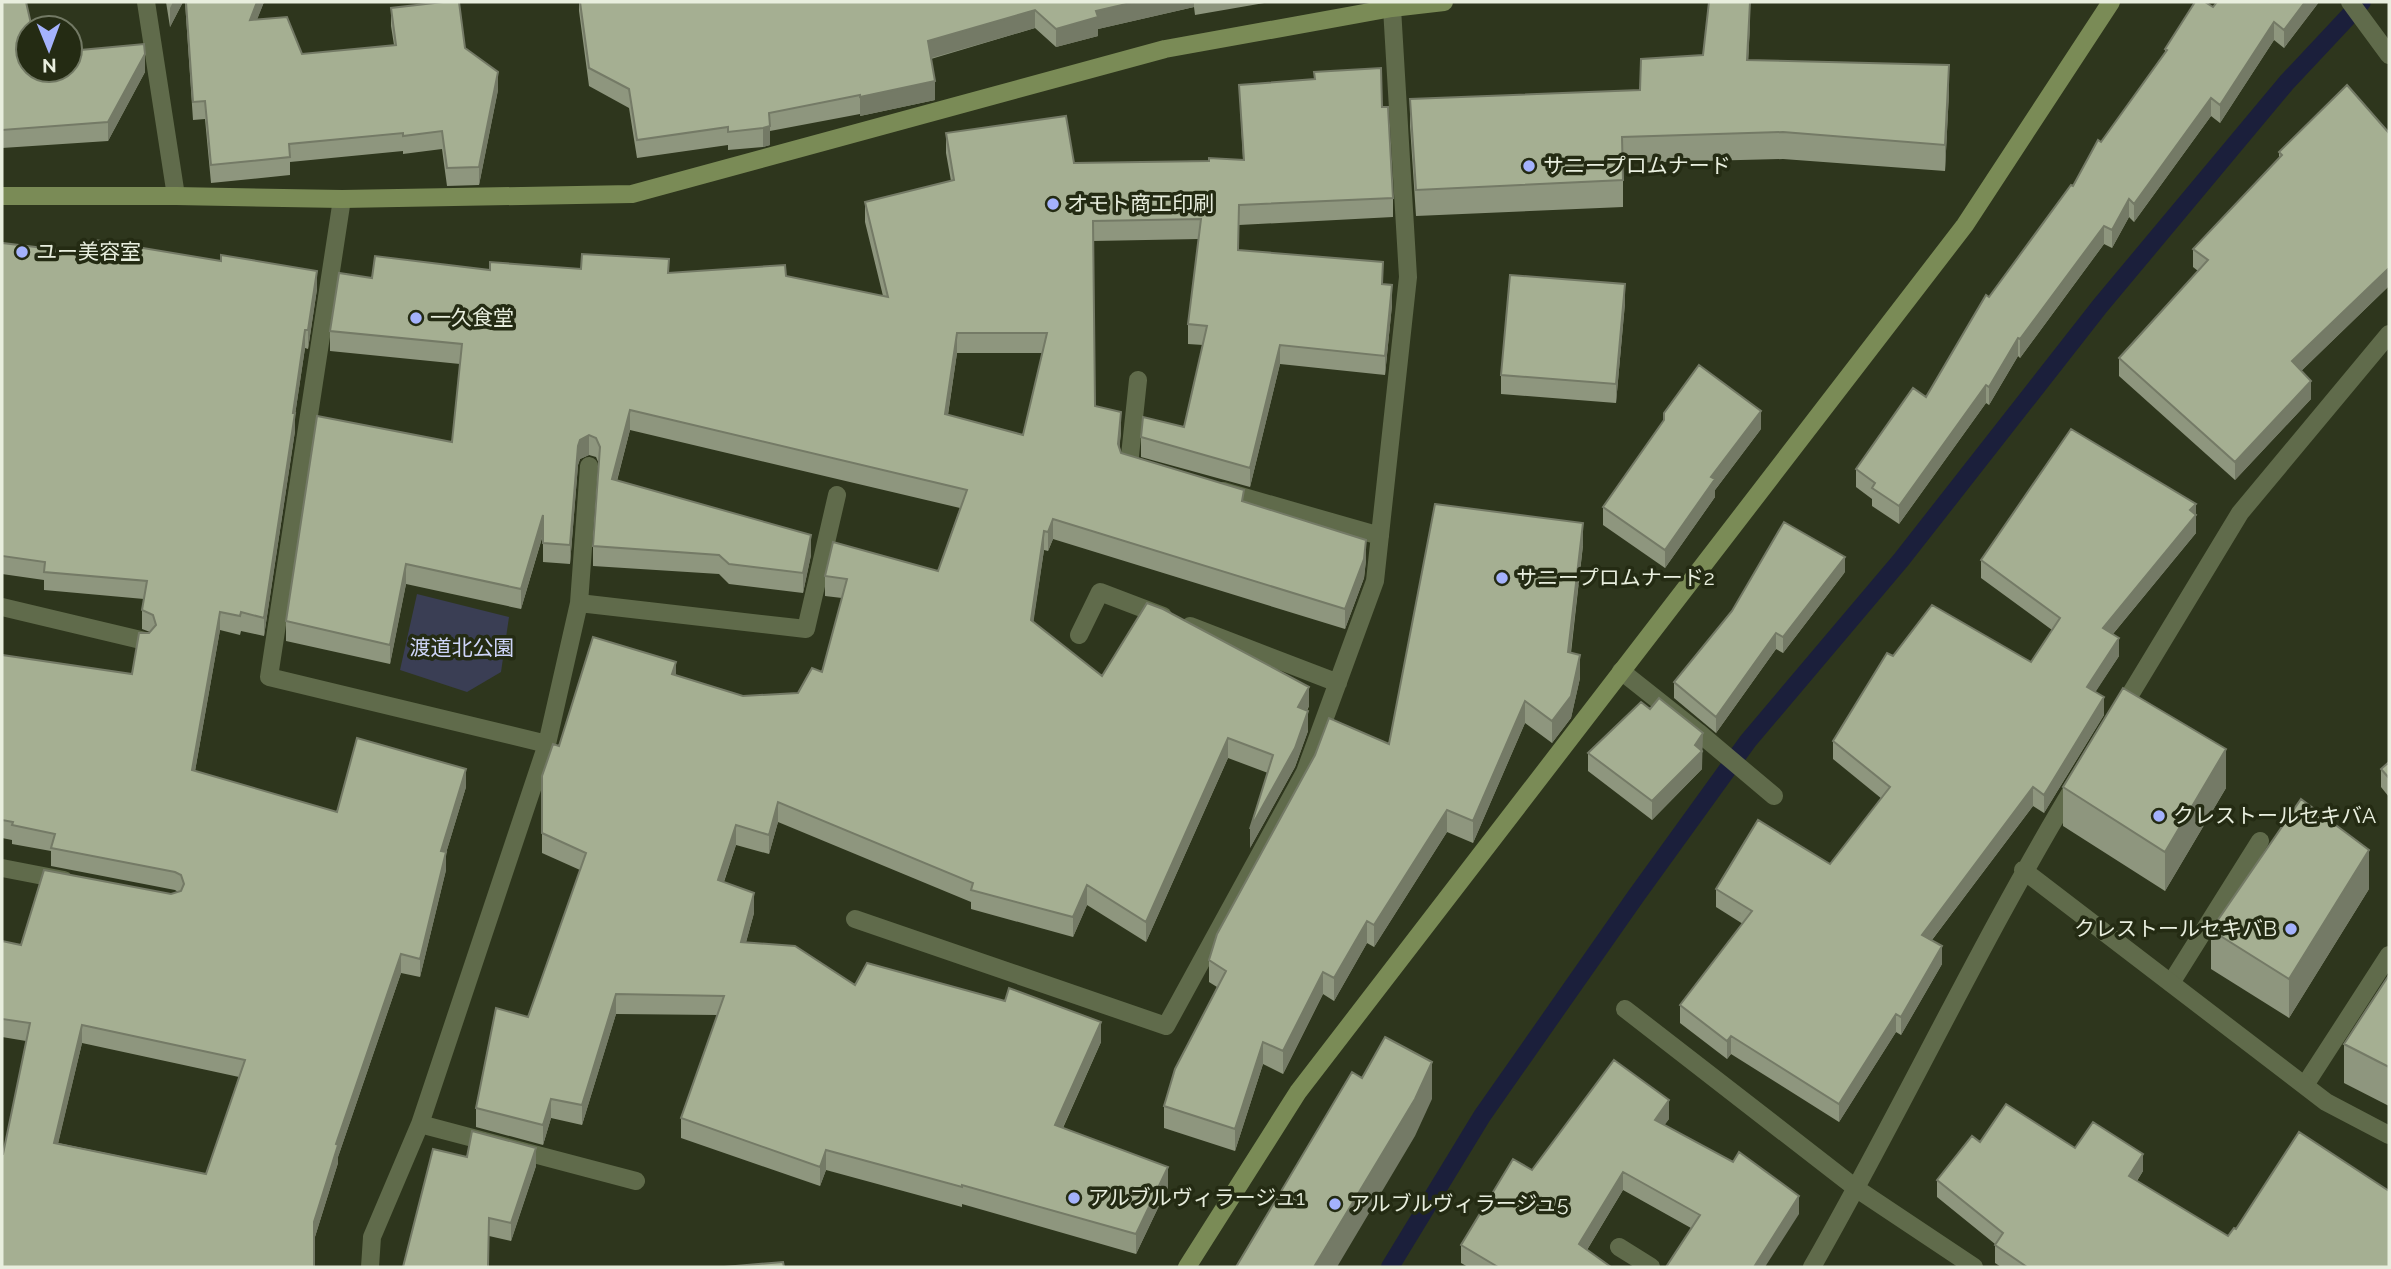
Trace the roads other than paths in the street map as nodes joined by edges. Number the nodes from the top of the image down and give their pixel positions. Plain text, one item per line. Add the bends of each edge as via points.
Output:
1 (146, 2) edge
2 (1444, 2) edge
3 (2111, 2) edge
4 (2350, 2) edge
5 (1392, 8) junction
6 (2386, 50) edge
7 (2, 196) edge
8 (176, 196) junction
9 (342, 200) junction
10 (2389, 334) edge
11 (1138, 380) dead end
12 (589, 466) edge
13 (1156, 472) edge
14 (1208, 487) edge
15 (837, 495) dead end
16 (1380, 536) junction
17 (579, 603) junction
18 (2, 607) edge
19 (1079, 635) dead end
20 (145, 641) edge
21 (1621, 671) junction
22 (1338, 683) junction
23 (2110, 727) edge
24 (547, 744) junction
25 (2081, 775) edge
26 (1773, 796) dead end
27 (2260, 841) dead end
28 (2, 868) edge
29 (2024, 870) junction
30 (81, 883) edge
31 (855, 919) dead end
32 (2389, 955) edge
33 (2171, 983) junction
34 (1625, 1009) dead end
35 (2305, 1085) junction
36 (420, 1124) junction
37 (2389, 1135) edge
38 (636, 1181) dead end
39 (1857, 1189) junction
40 (1619, 1247) dead end
41 (370, 1267) edge
42 (1187, 1267) edge
43 (1651, 1267) edge
44 (1812, 1267) edge
45 (1973, 1267) edge

1 - 8 street
2 - 5 street
3 - 21 street via 1965,225
4 - 6 street
5 - 9 street via 1166,49 632,194
5 - 16 street via 1408,277
7 - 8 street
8 - 9 street
9 - 24 street via 269,677
10 - 23 street via 2240,513
11 - 13 street via 1129,465
12 - 17 street
14 - 16 street
15 - 17 street via 806,629
16 - 22 street via 1375,582
17 - 24 street
18 - 20 street
19 - 22 street via 1100,592
21 - 26 street
21 - 42 street via 1298,1092
22 - 31 street via 1305,772 1166,1026
24 - 36 street
25 - 29 street
27 - 33 street
28 - 30 street
29 - 33 street
29 - 39 street
32 - 35 street
33 - 35 street
34 - 39 street
35 - 37 street via 2326,1102
36 - 38 street
36 - 41 street via 372,1237
39 - 44 street
39 - 45 street
40 - 43 street

